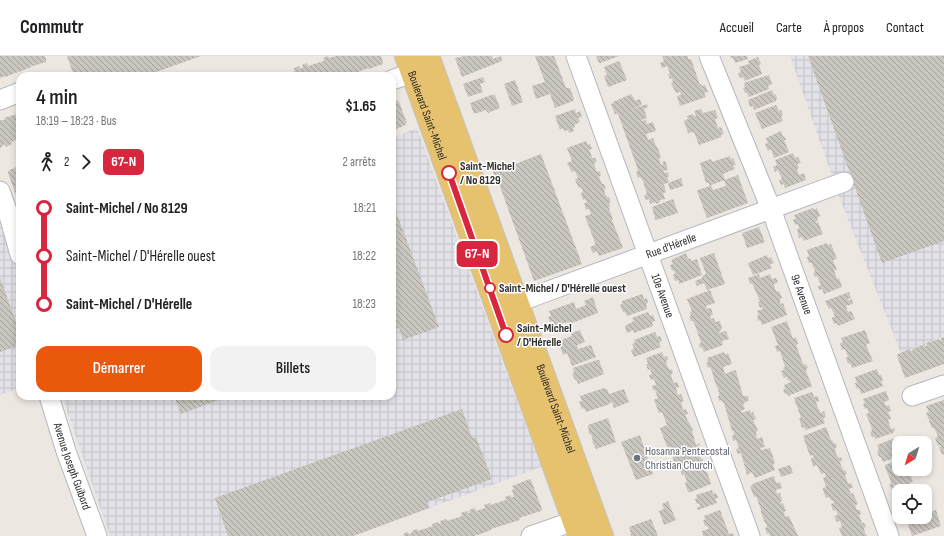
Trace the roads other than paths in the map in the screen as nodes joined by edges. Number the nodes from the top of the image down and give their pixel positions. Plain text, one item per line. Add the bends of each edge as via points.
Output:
1 (576, 56) edge
2 (708, 56) edge
3 (414, 66) edge
4 (16, 94) edge
5 (0, 100) edge
6 (844, 182) dead end
7 (0, 192) edge
8 (771, 209) junction
9 (15, 217) edge
10 (648, 255) junction
11 (508, 306) junction
12 (944, 385) edge
13 (912, 396) dead end
14 (50, 400) edge
15 (594, 513) junction
16 (576, 528) edge
17 (97, 536) edge
18 (531, 536) edge
19 (602, 536) edge
20 (750, 536) edge
21 (889, 536) edge

1 - 10 street, 10e Avenue
2 - 8 street, 9e Avenue
3 - 11 main road, Boulevard Saint-Michel
4 - 5 street
6 - 8 street, Rue d'Hérelle
7 - 9 street
8 - 10 street, Rue d'Hérelle
8 - 21 street, 9e Avenue
10 - 11 street, Rue d'Hérelle
10 - 20 street, 10e Avenue
11 - 15 main road, Boulevard Saint-Michel
11 - 16 main road, Boulevard Saint-Michel
12 - 13 street
14 - 17 street, Avenue Joseph Guibord
15 - 16 street
15 - 19 main road, Boulevard Saint-Michel
16 - 18 street

